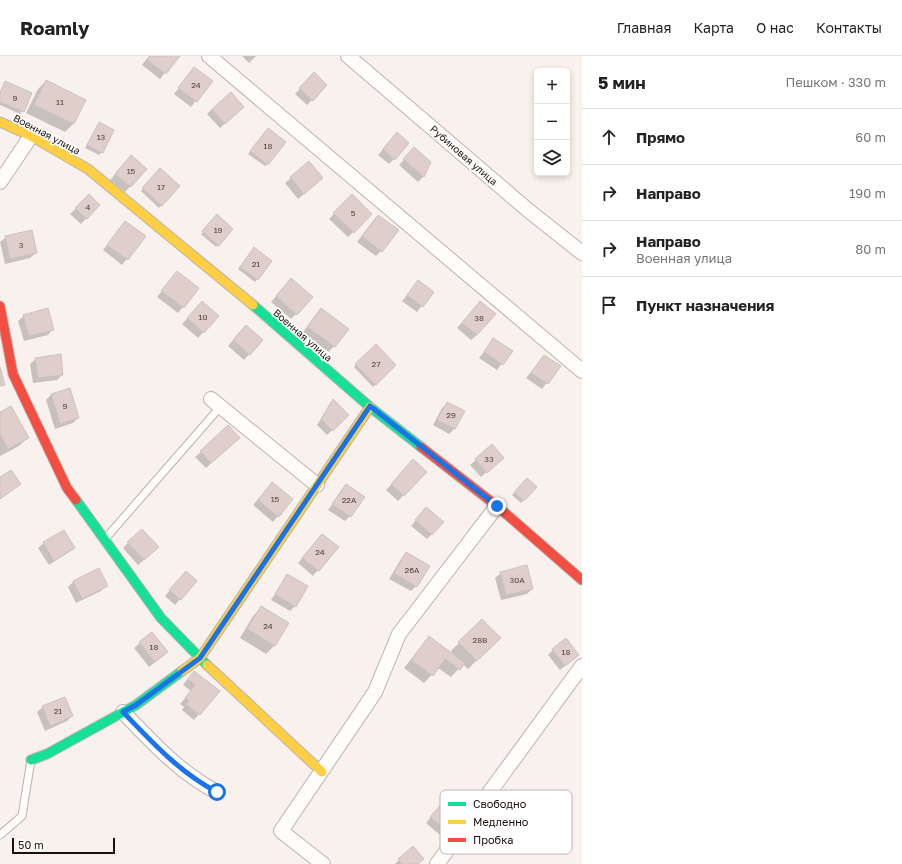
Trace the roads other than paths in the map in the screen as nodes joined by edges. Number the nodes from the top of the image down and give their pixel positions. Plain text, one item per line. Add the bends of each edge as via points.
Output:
1 (209, 56) edge
2 (348, 56) edge
3 (0, 122) edge
4 (31, 136) junction
5 (0, 182) edge
6 (582, 253) edge
7 (0, 306) edge
8 (582, 371) edge
9 (216, 403) joint
10 (370, 406) junction
11 (317, 485) junction
12 (497, 506) junction
13 (104, 540) junction
14 (582, 580) edge
15 (200, 658) junction
16 (582, 666) edge
17 (123, 712) junction
18 (31, 760) joint
19 (322, 772) junction
20 (491, 790) edge
21 (217, 792) dead end
22 (0, 835) edge
23 (444, 854) edge
24 (323, 864) edge
25 (437, 864) edge

1 - 8 street
2 - 6 street, Рубиновая улица via 529,211
3 - 4 street, Военная улица
4 - 5 street
4 - 10 street, Военная улица via 88,168 231,286
7 - 13 street via 13,374 67,488
9 - 11 street
9 - 13 lane
10 - 11 street
10 - 12 street, Военная улица
11 - 15 street
12 - 14 street, Военная улица
12 - 19 street via 398,634 375,692
13 - 15 street via 161,618
15 - 17 street
15 - 19 street
16 - 20 street
17 - 18 street via 47,754
17 - 21 street via 164,754 200,783
18 - 22 lane via 22,816
19 - 24 street via 280,831
23 - 25 street

